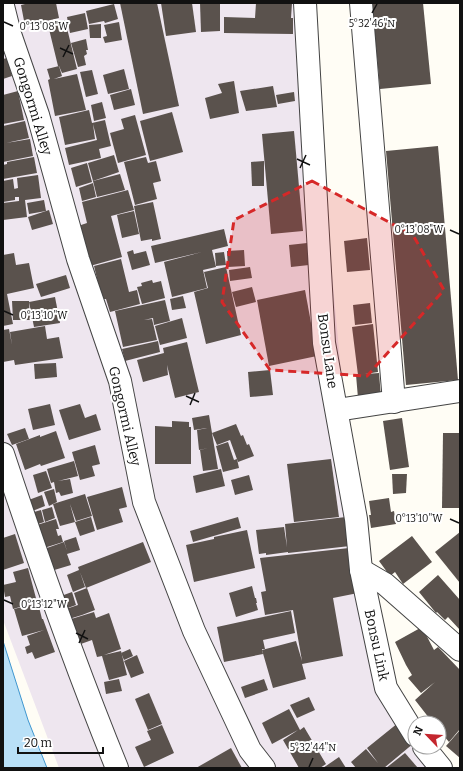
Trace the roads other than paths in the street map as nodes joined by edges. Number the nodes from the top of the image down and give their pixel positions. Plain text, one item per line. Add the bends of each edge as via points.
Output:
1 (305, 3) edge
2 (361, 3) edge
3 (3, 6) edge
4 (460, 391) edge
5 (394, 402) junction
6 (336, 410) junction
7 (3, 454) edge
8 (361, 570) junction
9 (460, 650) edge
10 (407, 722) edge
11 (430, 755) edge
12 (117, 768) edge
13 (264, 768) edge
14 (441, 768) edge

1 - 6 street, Bonsu Lane via 324,342
2 - 5 street
3 - 13 street, Gongormi Alley via 38,115 78,259 120,381 144,502 194,631 250,750
4 - 5 street
5 - 6 street
6 - 8 street, Bonsu Lane via 356,519
7 - 12 street via 36,555
8 - 9 street via 385,584
8 - 10 street, Bonsu Link via 386,688
11 - 14 street

